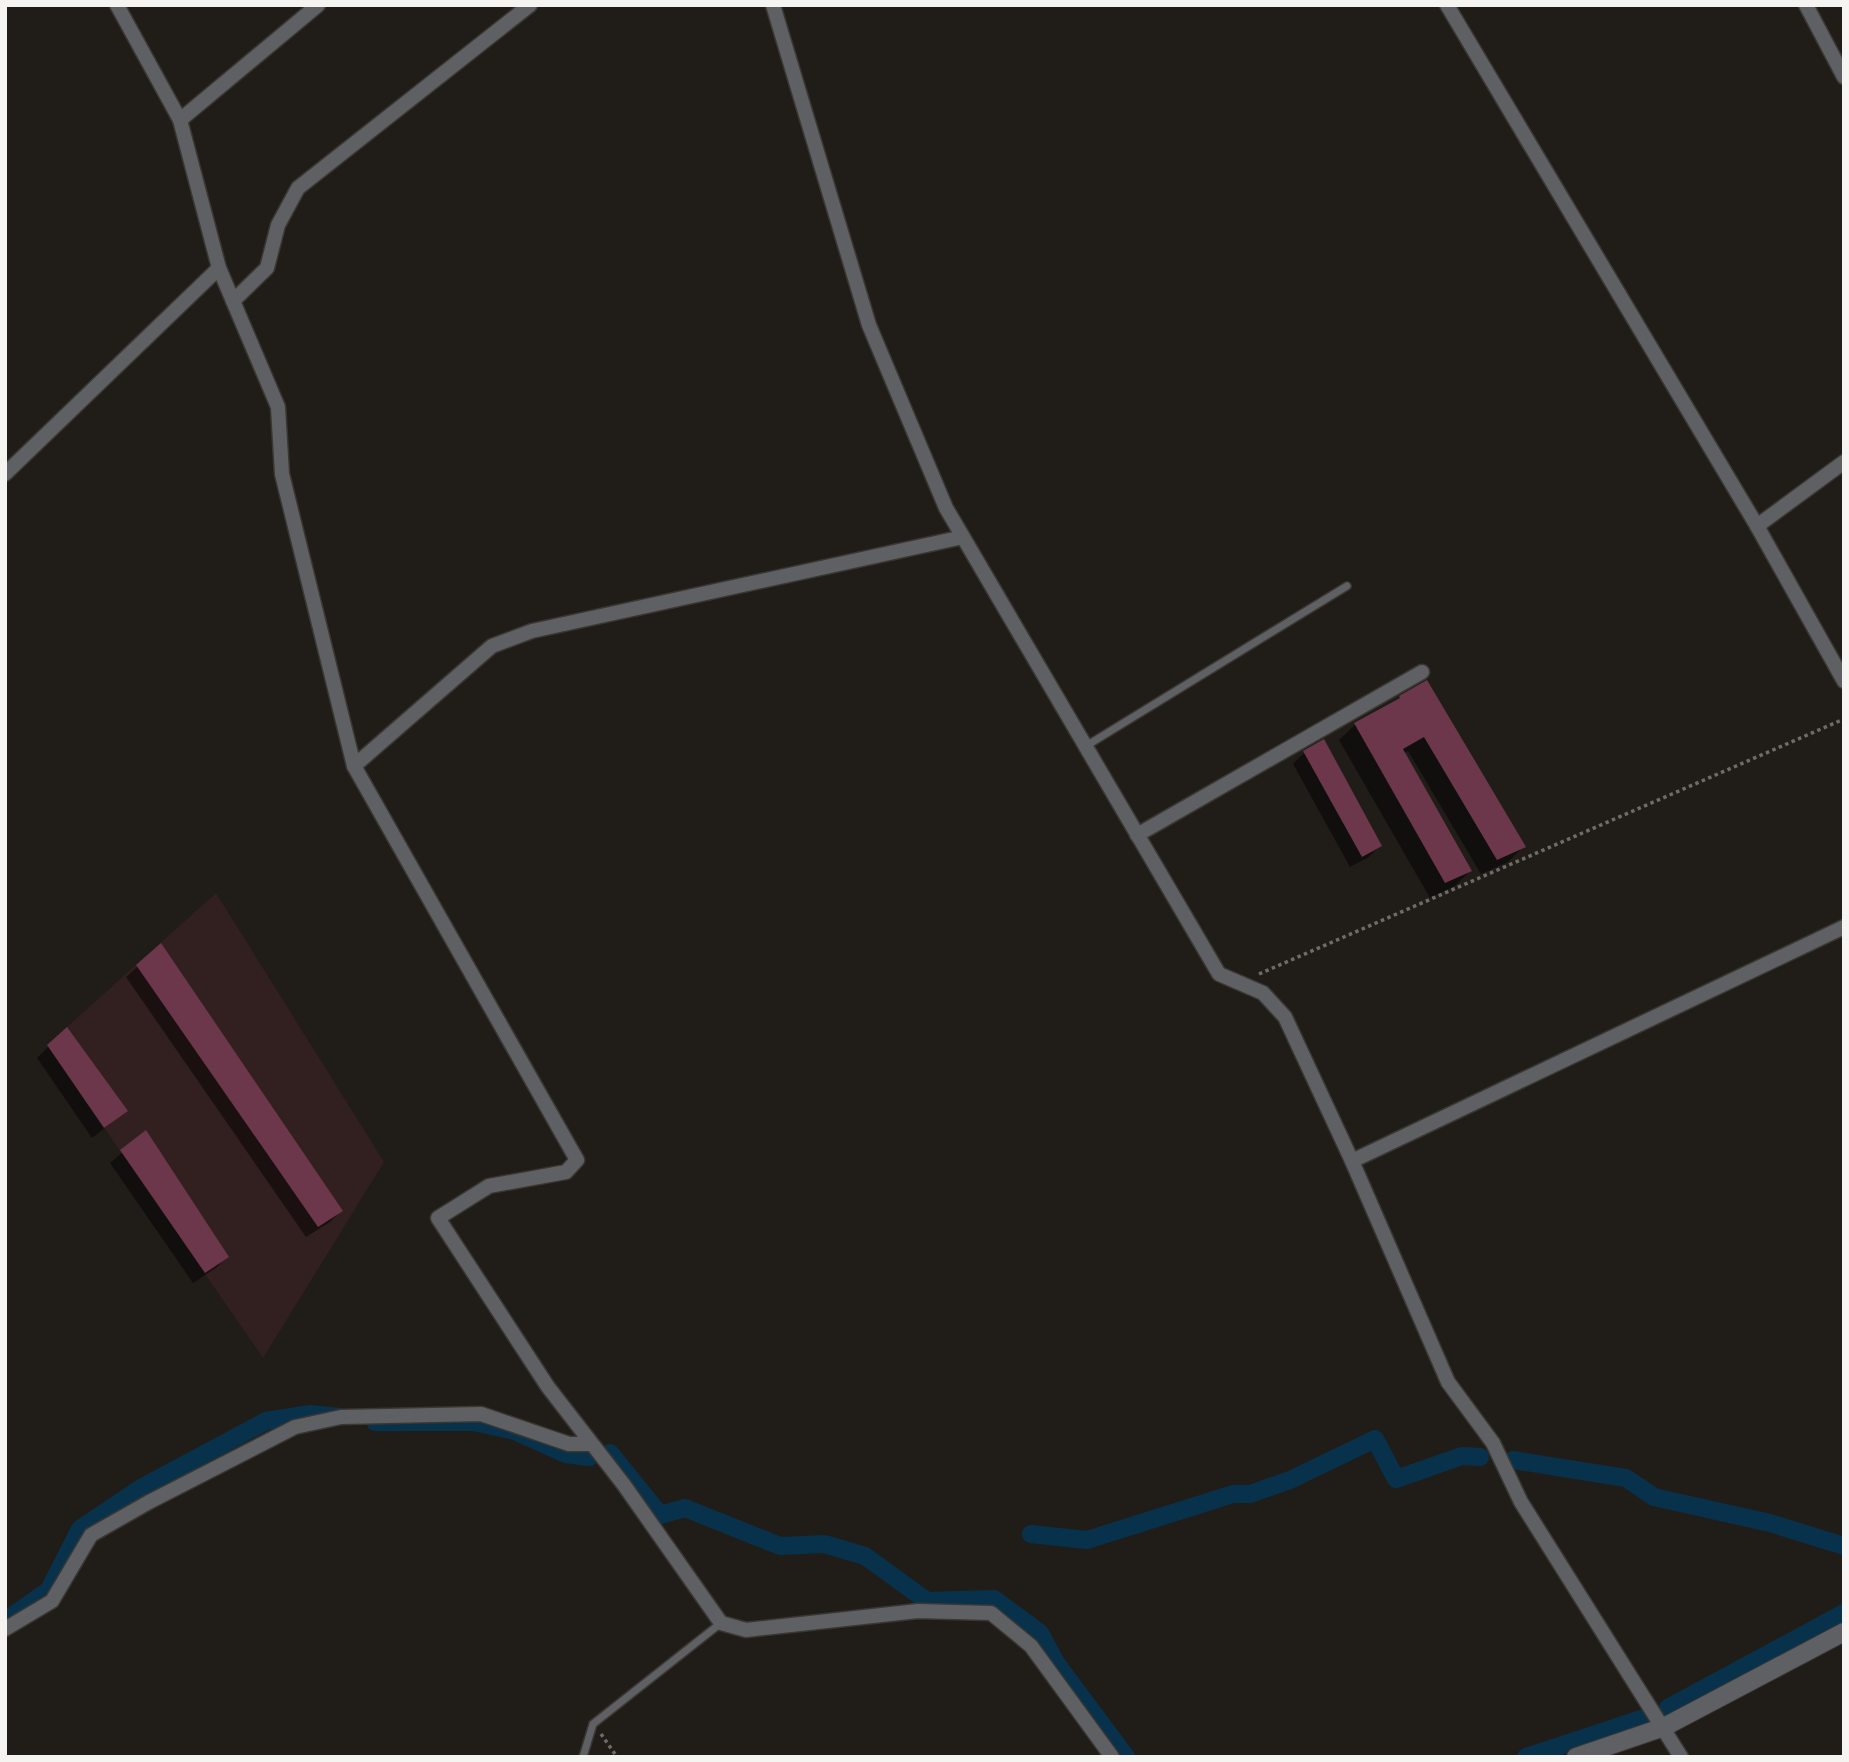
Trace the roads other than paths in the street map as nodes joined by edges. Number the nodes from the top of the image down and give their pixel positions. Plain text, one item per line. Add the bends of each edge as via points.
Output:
1 (117, 5) edge
2 (318, 5) edge
3 (530, 5) edge
4 (773, 5) edge
5 (1447, 5) edge
6 (1806, 5) edge
7 (1844, 77) edge
8 (180, 120) junction
9 (219, 268) junction
10 (233, 301) junction
11 (1844, 462) edge
12 (5, 474) edge
13 (1757, 526) junction
14 (963, 537) junction
15 (1347, 586) dead end
16 (1422, 672) dead end
17 (1844, 681) edge
18 (1086, 746) junction
19 (354, 766) junction
20 (1137, 835) junction
21 (1844, 927) edge
22 (1352, 1161) junction
23 (592, 1444) junction
24 (721, 1623) junction
25 (5, 1629) edge
26 (1844, 1632) edge
27 (1664, 1727) junction
28 (583, 1757) edge
29 (1112, 1757) edge
30 (1576, 1757) edge
31 (1681, 1757) edge

1 - 8 street
2 - 8 street
3 - 10 street via 298,188 278,225 267,268
4 - 14 street via 869,325 946,508
5 - 13 street
6 - 7 street
8 - 9 street
9 - 10 street
9 - 12 street
10 - 19 street via 278,407 282,474
11 - 13 street
13 - 17 street
14 - 18 street
14 - 19 street via 522,635 492,646
15 - 18 lane
16 - 20 street
18 - 20 street
19 - 23 street via 577,1160 566,1172 489,1186 438,1218 548,1387
20 - 22 street via 1219,974 1263,993 1285,1017
21 - 22 street
22 - 27 street via 1448,1382 1493,1443 1521,1502
23 - 24 street
23 - 25 street via 569,1444 481,1413 341,1417 295,1427 91,1535 52,1601
24 - 28 lane via 593,1724
24 - 29 street via 746,1630 918,1611 991,1613 1031,1646
26 - 27 street
27 - 30 street
27 - 31 street

